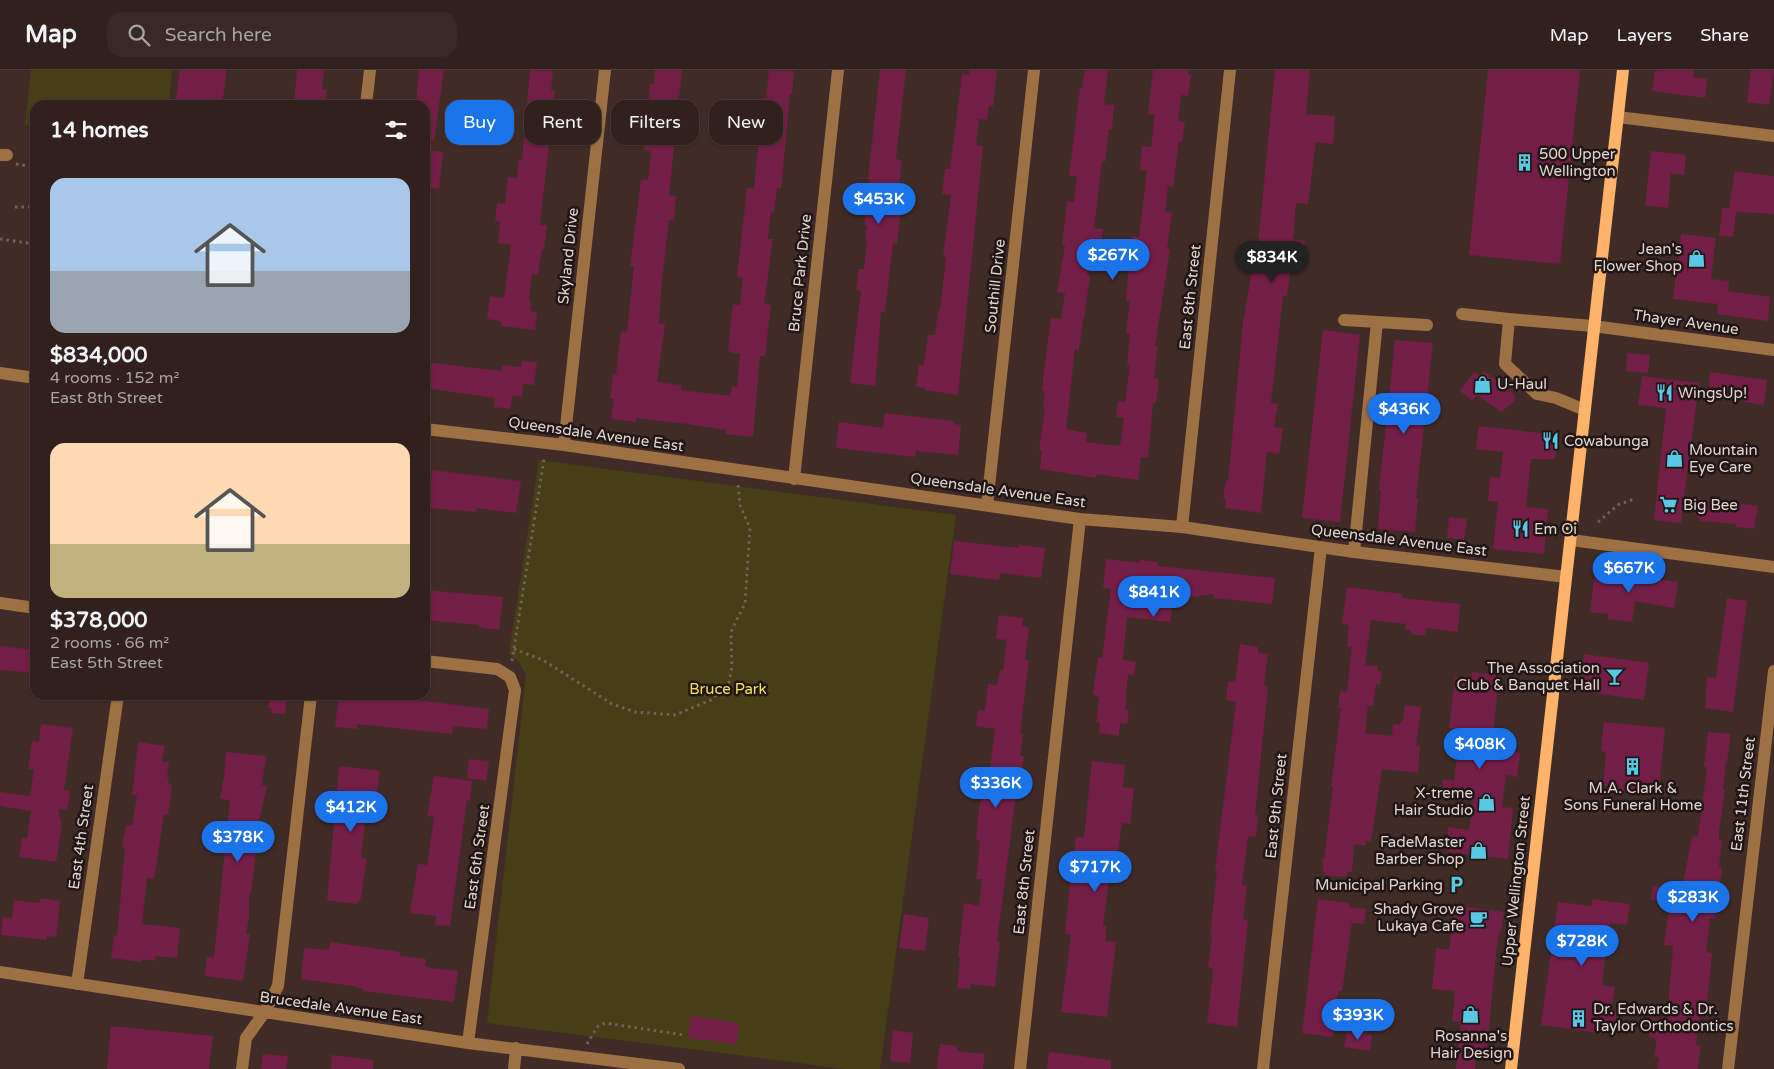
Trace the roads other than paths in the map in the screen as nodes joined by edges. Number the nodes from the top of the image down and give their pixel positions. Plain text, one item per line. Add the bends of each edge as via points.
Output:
1 (370, 70) edge
2 (605, 70) edge
3 (838, 70) edge
4 (1034, 70) edge
5 (1230, 70) edge
6 (1623, 70) edge
7 (367, 100) edge
8 (1618, 117) junction
9 (1774, 136) edge
10 (1462, 314) dead end
11 (1509, 319) junction
12 (1344, 320) dead end
13 (1377, 322) junction
14 (1427, 325) dead end
15 (1593, 326) junction
16 (1774, 350) edge
17 (0, 373) edge
18 (30, 377) edge
19 (1585, 410) junction
20 (430, 430) edge
21 (564, 445) junction
22 (794, 479) junction
23 (987, 505) junction
24 (1080, 519) junction
25 (1182, 527) junction
26 (1571, 540) junction
27 (1321, 547) junction
28 (1354, 552) junction
29 (1774, 567) edge
30 (1566, 578) junction
31 (0, 603) edge
32 (30, 607) edge
33 (430, 662) edge
34 (1774, 671) edge
35 (117, 700) edge
36 (310, 700) edge
37 (0, 972) edge
38 (77, 984) junction
39 (264, 1013) junction
40 (468, 1043) junction
41 (516, 1048) junction
42 (242, 1069) edge
43 (514, 1069) edge
44 (679, 1069) edge
45 (1020, 1069) edge
46 (1263, 1069) edge
47 (1511, 1069) edge
48 (1728, 1069) edge

1 - 7 street
2 - 21 street, Skyland Drive
3 - 22 street, Bruce Park Drive
4 - 23 street, Southill Drive
5 - 25 street, East 8th Street
6 - 8 main road, Upper Wellington Street
8 - 9 street
8 - 15 main road, Upper Wellington Street
10 - 11 street, Thayer Avenue
11 - 15 street, Thayer Avenue
11 - 19 street via 1505,364 1537,394
12 - 13 street
13 - 14 street
13 - 28 street
15 - 16 street, Thayer Avenue
15 - 19 main road, Upper Wellington Street
17 - 18 street
19 - 26 main road, Upper Wellington Street
20 - 21 street, Queensdale Avenue East
21 - 22 street, Queensdale Avenue East
22 - 23 street, Queensdale Avenue East
23 - 24 street, Queensdale Avenue East
24 - 25 street, Queensdale Avenue East
24 - 45 street, East 8th Street
25 - 27 street, Queensdale Avenue East
26 - 29 street
26 - 30 main road, Upper Wellington Street
27 - 28 street, Queensdale Avenue East
27 - 46 street, East 9th Street
28 - 30 street, Queensdale Avenue East
30 - 47 main road, Upper Wellington Street
31 - 32 street
33 - 40 street, East 6th Street via 496,669 510,677 515,690
34 - 48 street, East 11th Street
35 - 38 street, East 4th Street
36 - 39 street via 278,986
37 - 38 street, Brucedale Avenue East
38 - 39 street, Brucedale Avenue East
39 - 40 street, Brucedale Avenue East
39 - 42 street via 246,1038
40 - 41 street, Brucedale Avenue East
41 - 43 street
41 - 44 street, Brucedale Avenue East

